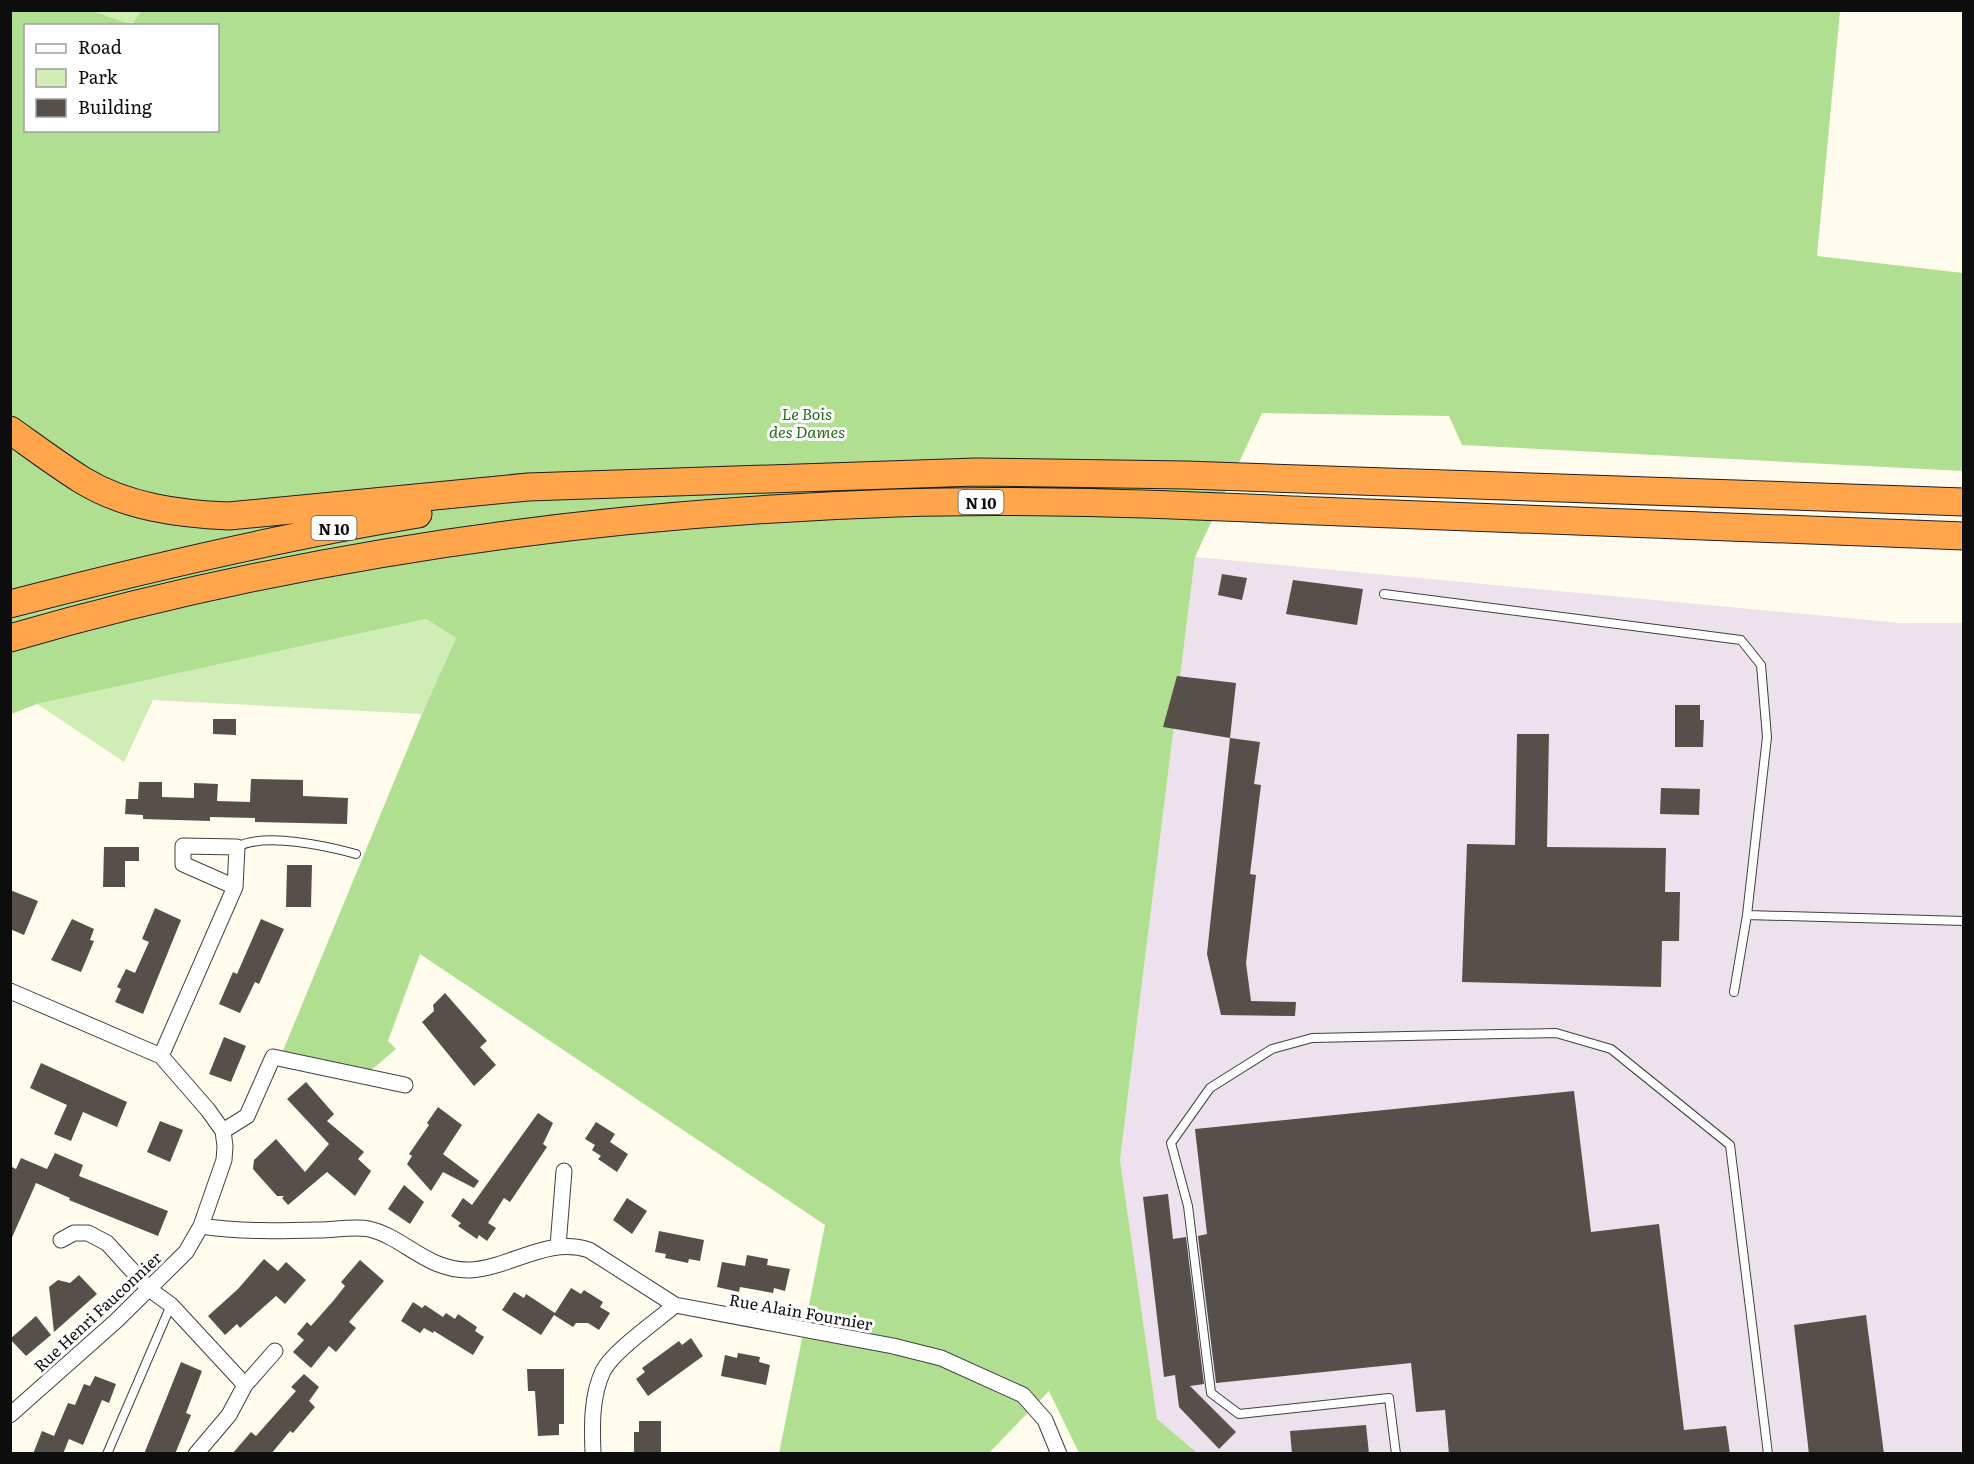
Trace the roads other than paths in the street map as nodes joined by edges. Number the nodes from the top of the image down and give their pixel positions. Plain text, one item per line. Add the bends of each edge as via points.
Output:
1 (10, 430) edge
2 (663, 484) junction
3 (1964, 502) edge
4 (1964, 536) edge
5 (274, 573) junction
6 (1384, 594) dead end
7 (10, 604) edge
8 (10, 638) edge
9 (10, 653) edge
10 (237, 848) junction
11 (356, 854) dead end
12 (235, 887) junction
13 (1747, 915) junction
14 (1964, 921) edge
15 (10, 991) edge
16 (1734, 992) dead end
17 (161, 1056) junction
18 (405, 1085) dead end
19 (223, 1131) junction
20 (564, 1171) dead end
21 (201, 1226) junction
22 (61, 1240) dead end
23 (558, 1246) junction
24 (149, 1289) junction
25 (171, 1305) junction
26 (675, 1305) junction
27 (275, 1351) dead end
28 (245, 1385) junction
29 (10, 1415) edge
30 (107, 1454) edge
31 (196, 1454) edge
32 (593, 1454) edge
33 (1059, 1454) edge
34 (1396, 1454) edge
35 (1768, 1454) edge

1 - 2 highway via 84,481 129,502 185,514 229,516 528,487
2 - 3 highway, N 10 via 965,472 1186,475
2 - 7 highway, N 10 via 472,505 314,531
4 - 5 highway, N 10 via 1059,501 899,503 737,511 522,531
5 - 8 highway, N 10
5 - 9 highway
6 - 13 lane via 1741,640 1761,665 1767,737
10 - 11 lane via 254,842 311,843
10 - 12 street
10 - 12 street via 183,846 183,864
12 - 17 street
13 - 14 lane
13 - 16 lane
15 - 17 street
17 - 19 street
18 - 19 street via 273,1057 247,1116
19 - 21 street, Rue Henri Fauconnier via 224,1160
20 - 23 street
21 - 23 street via 242,1231 368,1229 417,1255 468,1270
21 - 24 street, Rue Henri Fauconnier via 186,1252
22 - 24 street via 74,1233 88,1233 107,1243
23 - 26 street via 574,1245 588,1250
24 - 25 street
24 - 29 street, Rue Henri Fauconnier
25 - 28 street
25 - 30 lane
26 - 32 street via 604,1370 591,1417
26 - 33 street, Rue Alain Fournier via 893,1346 941,1359 1023,1395 1046,1420
27 - 28 street
28 - 31 street via 229,1415
34 - 35 lane via 1389,1398 1239,1414 1211,1393 1188,1206 1171,1143 1210,1088 1272,1049 1312,1038 1556,1033 1611,1049 1730,1145

